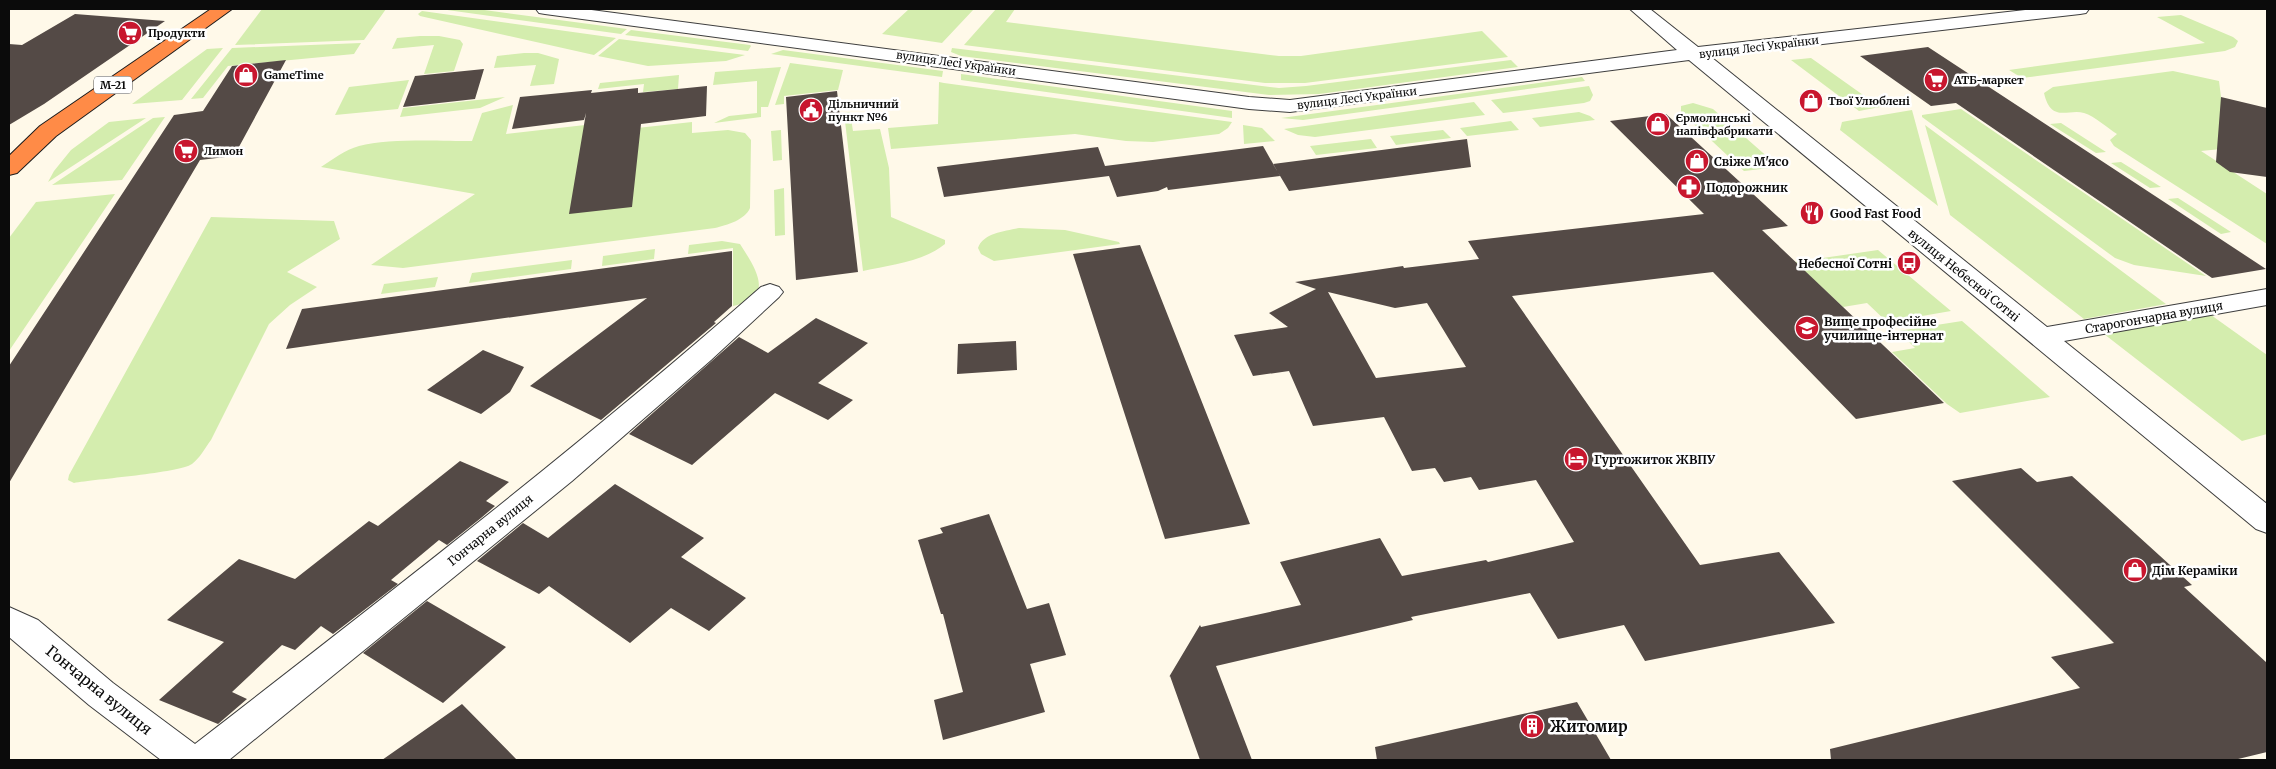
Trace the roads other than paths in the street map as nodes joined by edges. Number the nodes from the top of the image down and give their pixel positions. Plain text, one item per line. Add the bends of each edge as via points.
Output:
1 (223, 9) edge
2 (545, 9) edge
3 (1639, 9) edge
4 (2080, 9) edge
5 (1696, 55) junction
6 (9, 168) edge
7 (770, 292) dead end
8 (2267, 297) edge
9 (2040, 337) junction
10 (2267, 521) edge
11 (9, 621) edge
12 (189, 760) edge
13 (202, 760) edge

1 - 6 highway, М-21 via 48,132
2 - 5 street, вулиця Лесі Українки via 1280,106 1320,104
3 - 5 street, вулиця Небесної Сотні
4 - 5 street, вулиця Лесі Українки
5 - 9 street, вулиця Небесної Сотні
7 - 13 street, Гончарна вулиця via 662,389 409,597
8 - 9 street, Старогончарна вулиця
9 - 10 street, вулиця Небесної Сотні
11 - 12 street, Гончарна вулиця via 26,630 102,694

